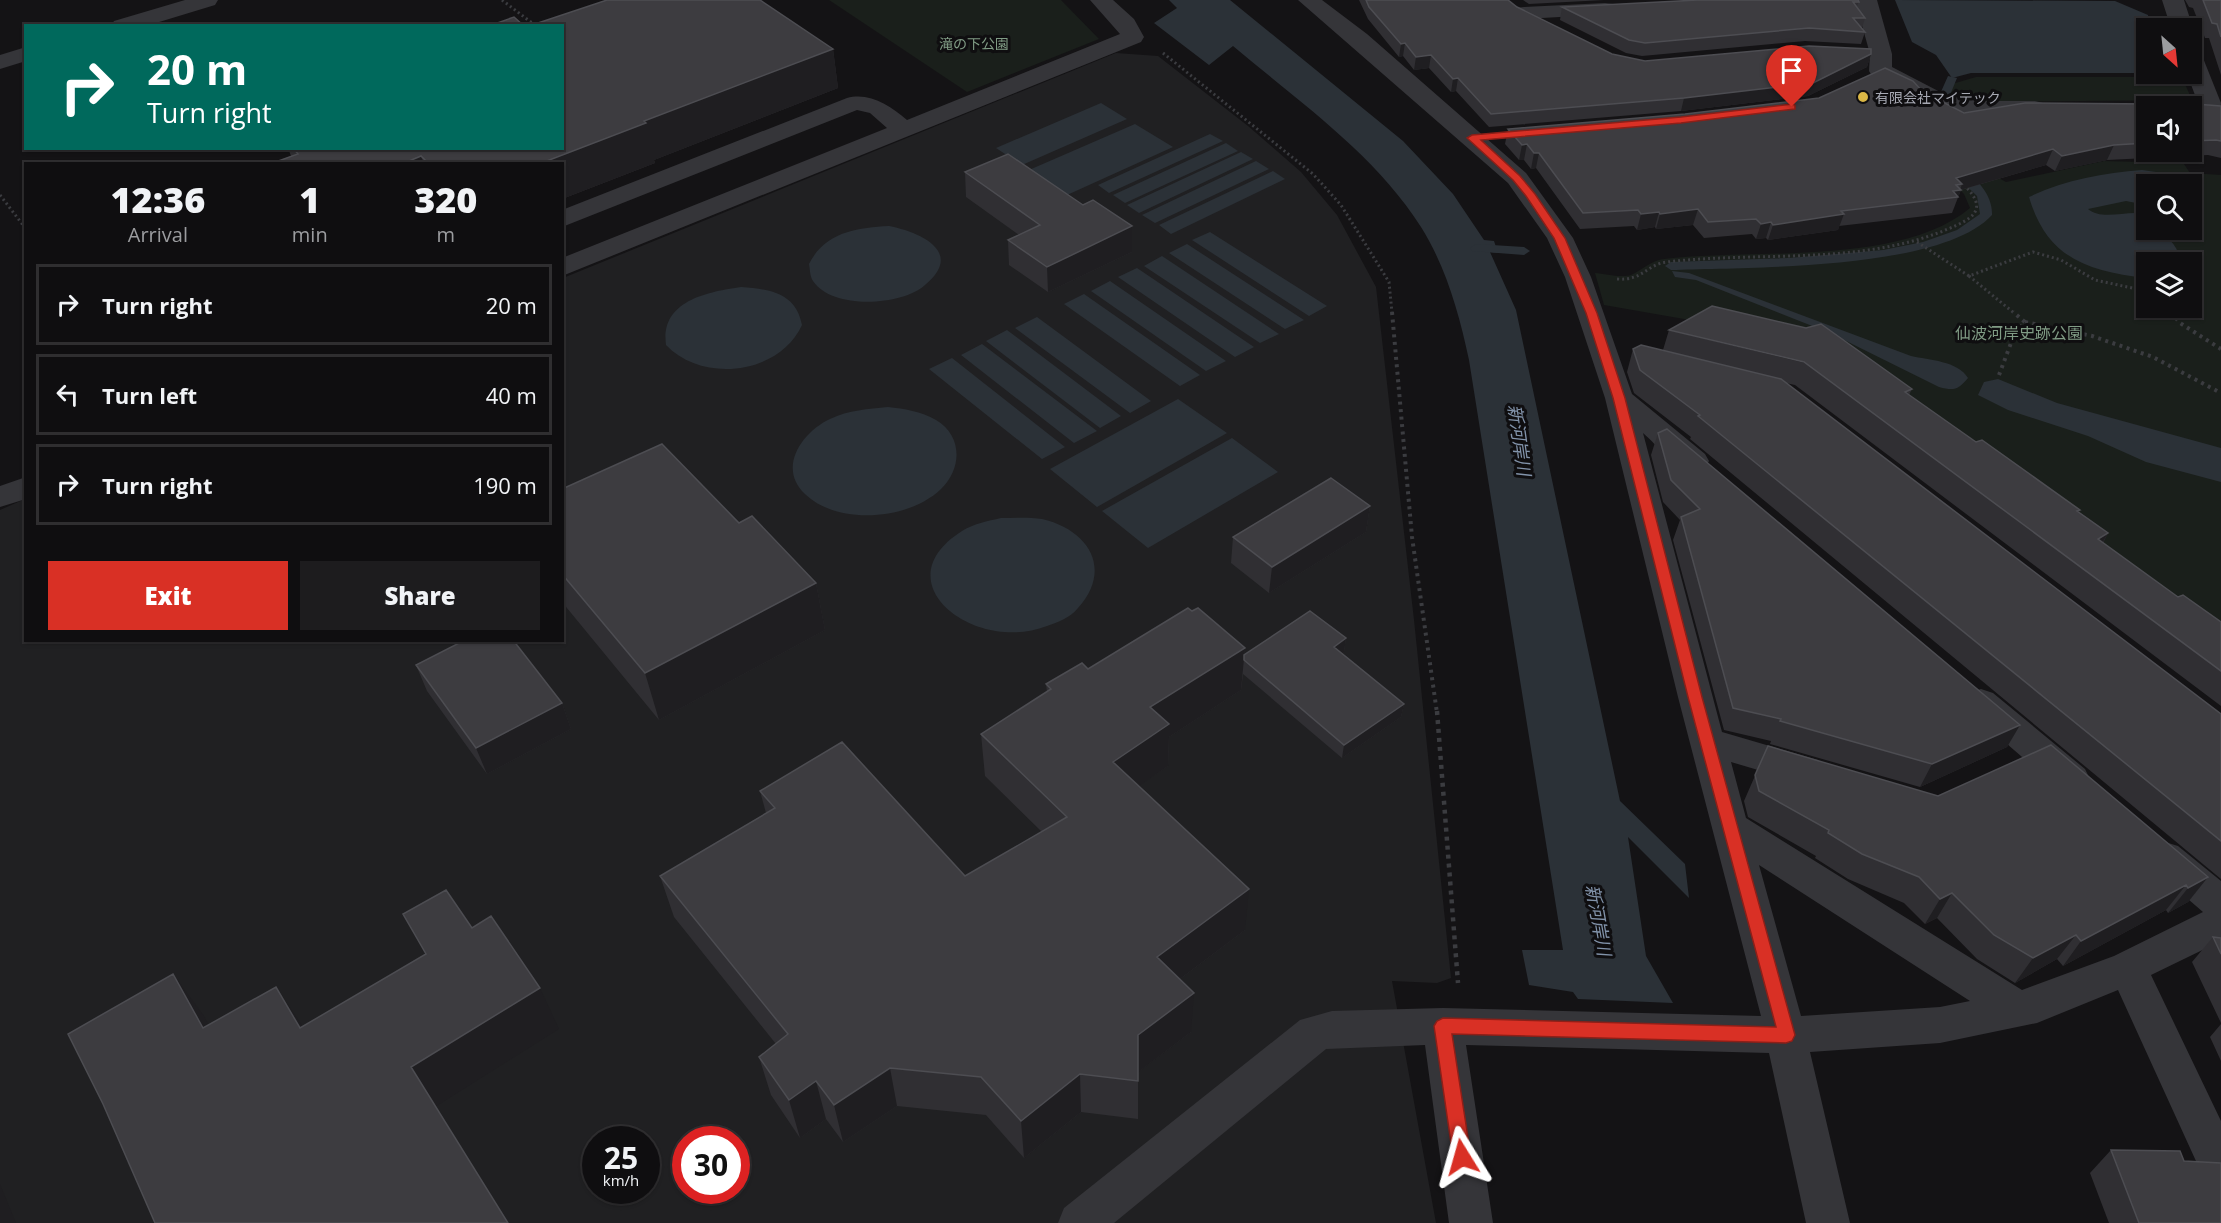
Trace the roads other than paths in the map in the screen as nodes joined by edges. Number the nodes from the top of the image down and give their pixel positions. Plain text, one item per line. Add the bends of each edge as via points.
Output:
1 (207, 0) edge
2 (1101, 0) edge
3 (1309, 0) edge
4 (1505, 0) edge
5 (1866, 0) edge
6 (2173, 0) edge
7 (1631, 8) edge
8 (1524, 13) junction
9 (2179, 18) edge
10 (129, 24) edge
11 (1566, 34) edge
12 (24, 55) edge
13 (0, 62) edge
14 (2202, 84) edge
15 (2052, 108) edge
16 (2202, 110) edge
17 (904, 130) junction
18 (1507, 135) edge
19 (1472, 138) junction
20 (564, 218) edge
21 (564, 267) edge
22 (1602, 349) junction
23 (1636, 357) edge
24 (1619, 398) junction
25 (1720, 482) edge
26 (24, 488) edge
27 (0, 497) edge
28 (1957, 682) edge
29 (1708, 742) junction
30 (2039, 751) junction
31 (2007, 766) edge
32 (1832, 778) edge
33 (2094, 797) edge
34 (1730, 827) junction
35 (2139, 835) edge
36 (2221, 904) edge
37 (2221, 922) edge
38 (2128, 968) junction
39 (2017, 1009) junction
40 (1443, 1026) junction
41 (1786, 1035) junction
42 (2221, 1168) edge
43 (1080, 1223) edge
44 (1471, 1223) edge
45 (1828, 1223) edge

1 - 10 street
2 - 17 street via 1126,24 1133,37
3 - 19 street
4 - 8 street
5 - 15 street via 1870,64 1937,99 1977,108
6 - 9 street
7 - 8 street
8 - 11 street
12 - 13 street
14 - 16 street via 2212,111
17 - 20 street via 878,108 855,103
17 - 21 street
18 - 19 street
19 - 22 street via 1517,178 1560,238 1578,277
22 - 23 street
22 - 24 street
24 - 25 street
24 - 29 street
26 - 27 street
28 - 30 street
29 - 32 street
29 - 34 street
30 - 31 street
30 - 33 street
34 - 39 street
34 - 41 street
35 - 36 street
37 - 38 street
38 - 39 street via 2037,1005
38 - 42 street
39 - 41 street via 1940,1025
40 - 41 street
40 - 43 street via 1332,1029 1315,1033
40 - 44 street
41 - 45 street

